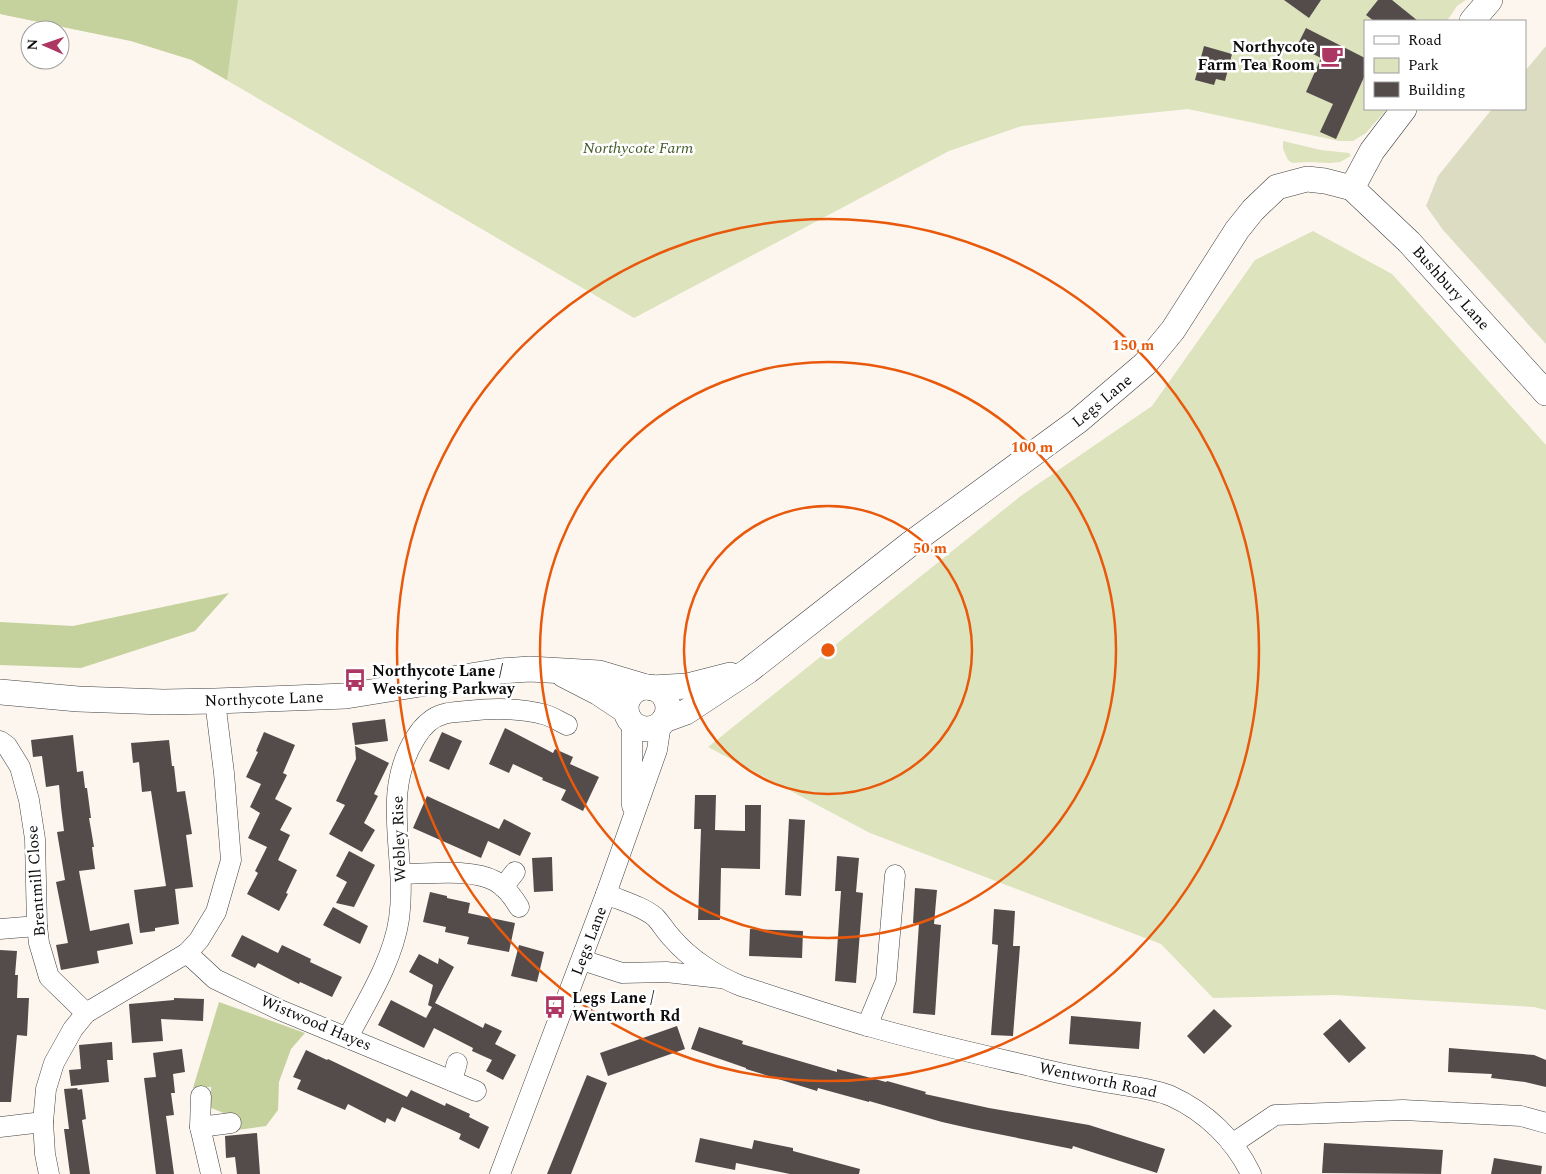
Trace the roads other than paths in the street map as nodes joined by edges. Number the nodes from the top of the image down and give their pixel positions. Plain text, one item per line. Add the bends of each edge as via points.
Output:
1 (1490, 0) edge
2 (1473, 20) edge
3 (1403, 110) edge
4 (1352, 188) junction
5 (1546, 393) edge
6 (748, 671) junction
7 (557, 672) junction
8 (649, 687) junction
9 (0, 692) edge
10 (215, 701) junction
11 (629, 716) junction
12 (663, 722) junction
13 (567, 725) dead end
14 (0, 741) edge
15 (632, 820) junction
16 (401, 874) junction
17 (895, 875) dead end
18 (606, 894) junction
19 (519, 907) dead end
20 (37, 926) junction
21 (0, 929) edge
22 (187, 953) junction
23 (582, 960) junction
24 (724, 979) junction
25 (86, 1013) junction
26 (867, 1026) junction
27 (348, 1037) junction
28 (476, 1091) dead end
29 (201, 1096) dead end
30 (43, 1122) junction
31 (231, 1123) dead end
32 (1546, 1123) edge
33 (0, 1127) edge
34 (200, 1127) junction
35 (1232, 1144) junction
36 (49, 1174) edge
37 (211, 1174) edge
38 (500, 1174) edge
39 (1251, 1174) edge

1 - 2 street
3 - 4 street via 1372,151
4 - 5 street, Bushbury Lane via 1409,242
4 - 6 street, Legs Lane via 1307,179 1277,188 1237,230 1173,330 1145,364 1078,421 910,544
6 - 8 street, Legs Lane via 687,686
6 - 12 street, Legs Lane via 686,712
7 - 8 street, Northycote Lane via 599,672
7 - 10 street, Northycote Lane via 530,669 501,671 346,696
7 - 11 street, Northycote Lane via 600,693
8 - 11 street via 631,695 627,702
8 - 12 street via 658,690 667,700
9 - 10 street, Northycote Lane via 78,699
10 - 22 street via 232,860 216,912
11 - 12 street via 638,727 646,729
11 - 15 street, Legs Lane
12 - 15 street, Legs Lane via 657,750
13 - 16 street, Webley Rise via 547,715 488,709 443,714 422,727 408,749 398,784 396,801
14 - 20 street, Brentmill Close via 20,767 29,800 35,838
15 - 18 street, Legs Lane
16 - 19 street via 466,873 494,881 509,880 510,893
16 - 27 street, Webley Rise via 399,920 390,954
17 - 26 street via 886,980
18 - 23 street, Legs Lane
18 - 24 street, Wentworth Road via 655,918 672,940
20 - 21 street
20 - 25 street, Brentmill Close via 49,976
22 - 25 street
22 - 27 street, Wistwood Hayes via 215,979
23 - 24 street, Wentworth Road via 622,973 666,972
23 - 38 street, Legs Lane
24 - 26 street, Wentworth Road
25 - 30 street via 72,1029 54,1063 46,1089
26 - 35 street, Wentworth Road via 1051,1071 1149,1089 1192,1107 1214,1123
27 - 28 street, Wistwood Hayes via 455,1072
29 - 34 street
30 - 33 street
30 - 36 street
31 - 34 street
32 - 35 street via 1521,1116 1403,1110 1275,1115
34 - 37 street
35 - 39 street, Wentworth Road

